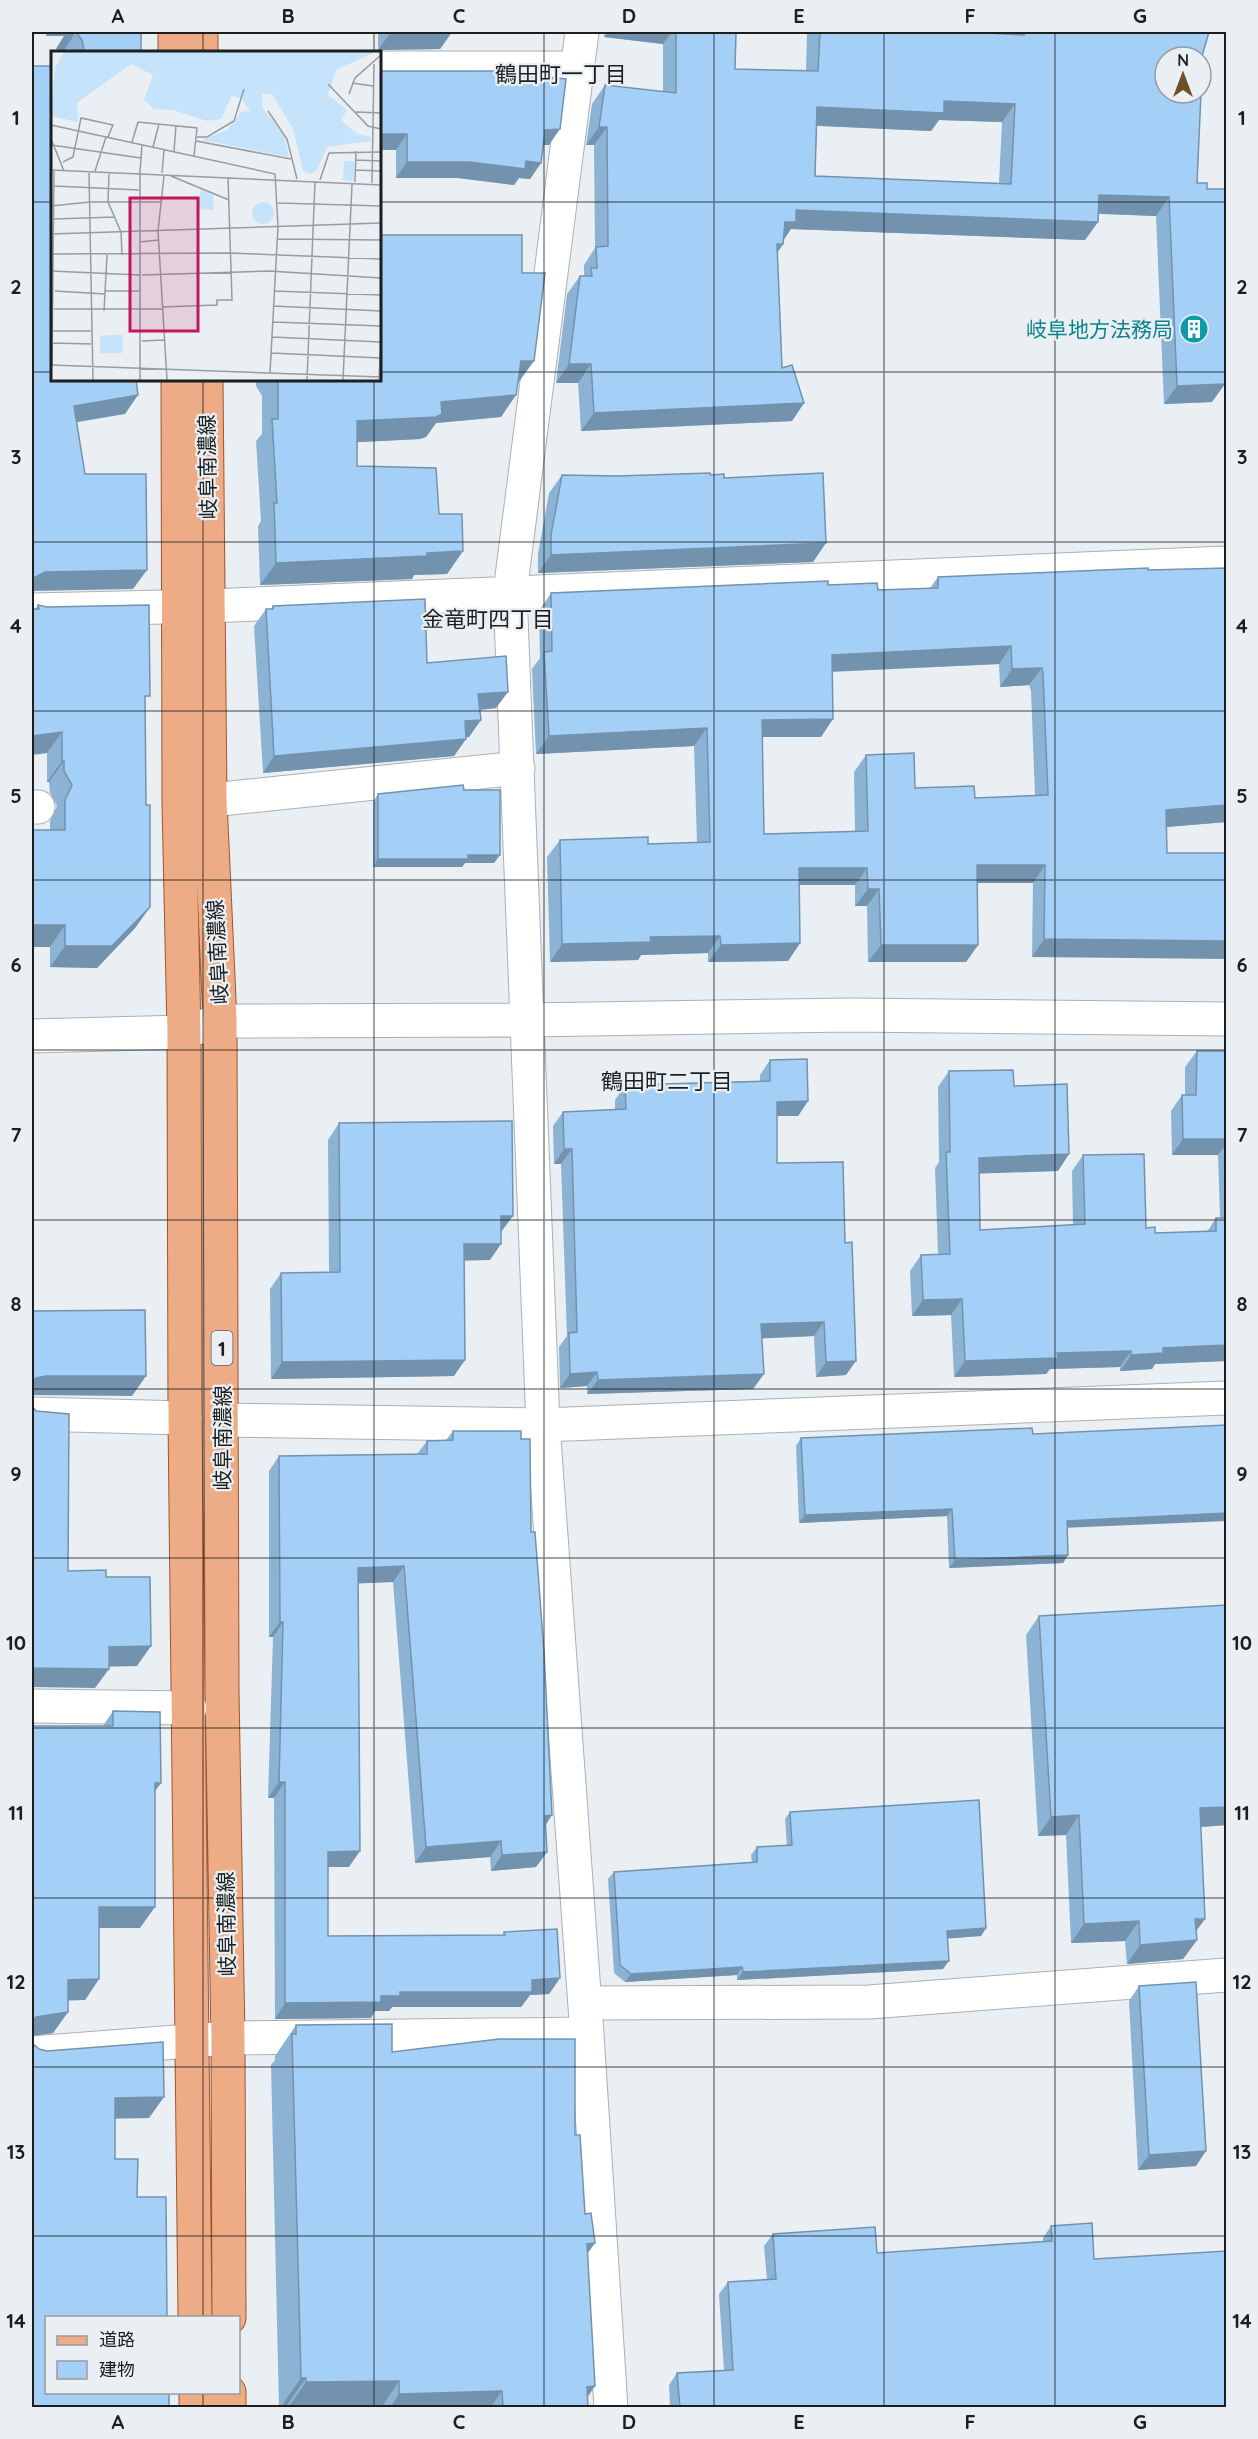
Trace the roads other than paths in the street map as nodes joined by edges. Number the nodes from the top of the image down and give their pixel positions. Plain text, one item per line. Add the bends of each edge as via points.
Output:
1 (175, 32) edge
2 (201, 32) edge
3 (582, 32) edge
4 (175, 51) edge
5 (201, 51) edge
6 (381, 68) edge
7 (578, 68) junction
8 (178, 381) edge
9 (206, 381) edge
10 (1227, 563) edge
11 (510, 592) junction
12 (195, 606) junction
13 (32, 610) edge
14 (518, 768) junction
15 (194, 802) junction
16 (1227, 1019) edge
17 (527, 1020) junction
18 (220, 1021) junction
19 (184, 1032) junction
20 (32, 1036) edge
21 (1227, 1398) edge
22 (32, 1414) edge
23 (185, 1419) junction
24 (222, 1420) junction
25 (543, 1425) junction
26 (32, 1706) edge
27 (190, 1708) junction
28 (1227, 1975) edge
29 (586, 2019) junction
30 (228, 2038) junction
31 (191, 2040) junction
32 (32, 2053) edge
33 (195, 2316) edge
34 (229, 2316) edge
35 (611, 2408) edge

1 - 4 main road
2 - 5 main road
3 - 7 street
6 - 7 street
7 - 11 street
8 - 12 main road, 岐阜南濃線 / 1
9 - 12 main road, 岐阜南濃線 / 1
10 - 11 street
11 - 12 street
11 - 14 street
12 - 13 street
12 - 15 main road, 岐阜南濃線 / 1
14 - 15 street
14 - 17 street
15 - 18 main road, 岐阜南濃線 / 1
15 - 19 main road, 岐阜南濃線 / 1
16 - 17 street via 850,1015
17 - 18 street
17 - 25 street
18 - 19 street
18 - 24 main road, 岐阜南濃線 / 1
19 - 20 street
19 - 23 main road, 岐阜南濃線 / 1
21 - 25 street
22 - 23 street
23 - 27 main road, 岐阜南濃線 / 1
24 - 25 street
24 - 30 main road, 岐阜南濃線 / 1
25 - 29 street
26 - 27 street
27 - 31 main road, 岐阜南濃線 / 1
28 - 29 street
29 - 30 street
29 - 35 street
30 - 31 street
30 - 34 main road, 岐阜南濃線 / 1
31 - 32 street
31 - 33 main road, 岐阜南濃線 / 1

